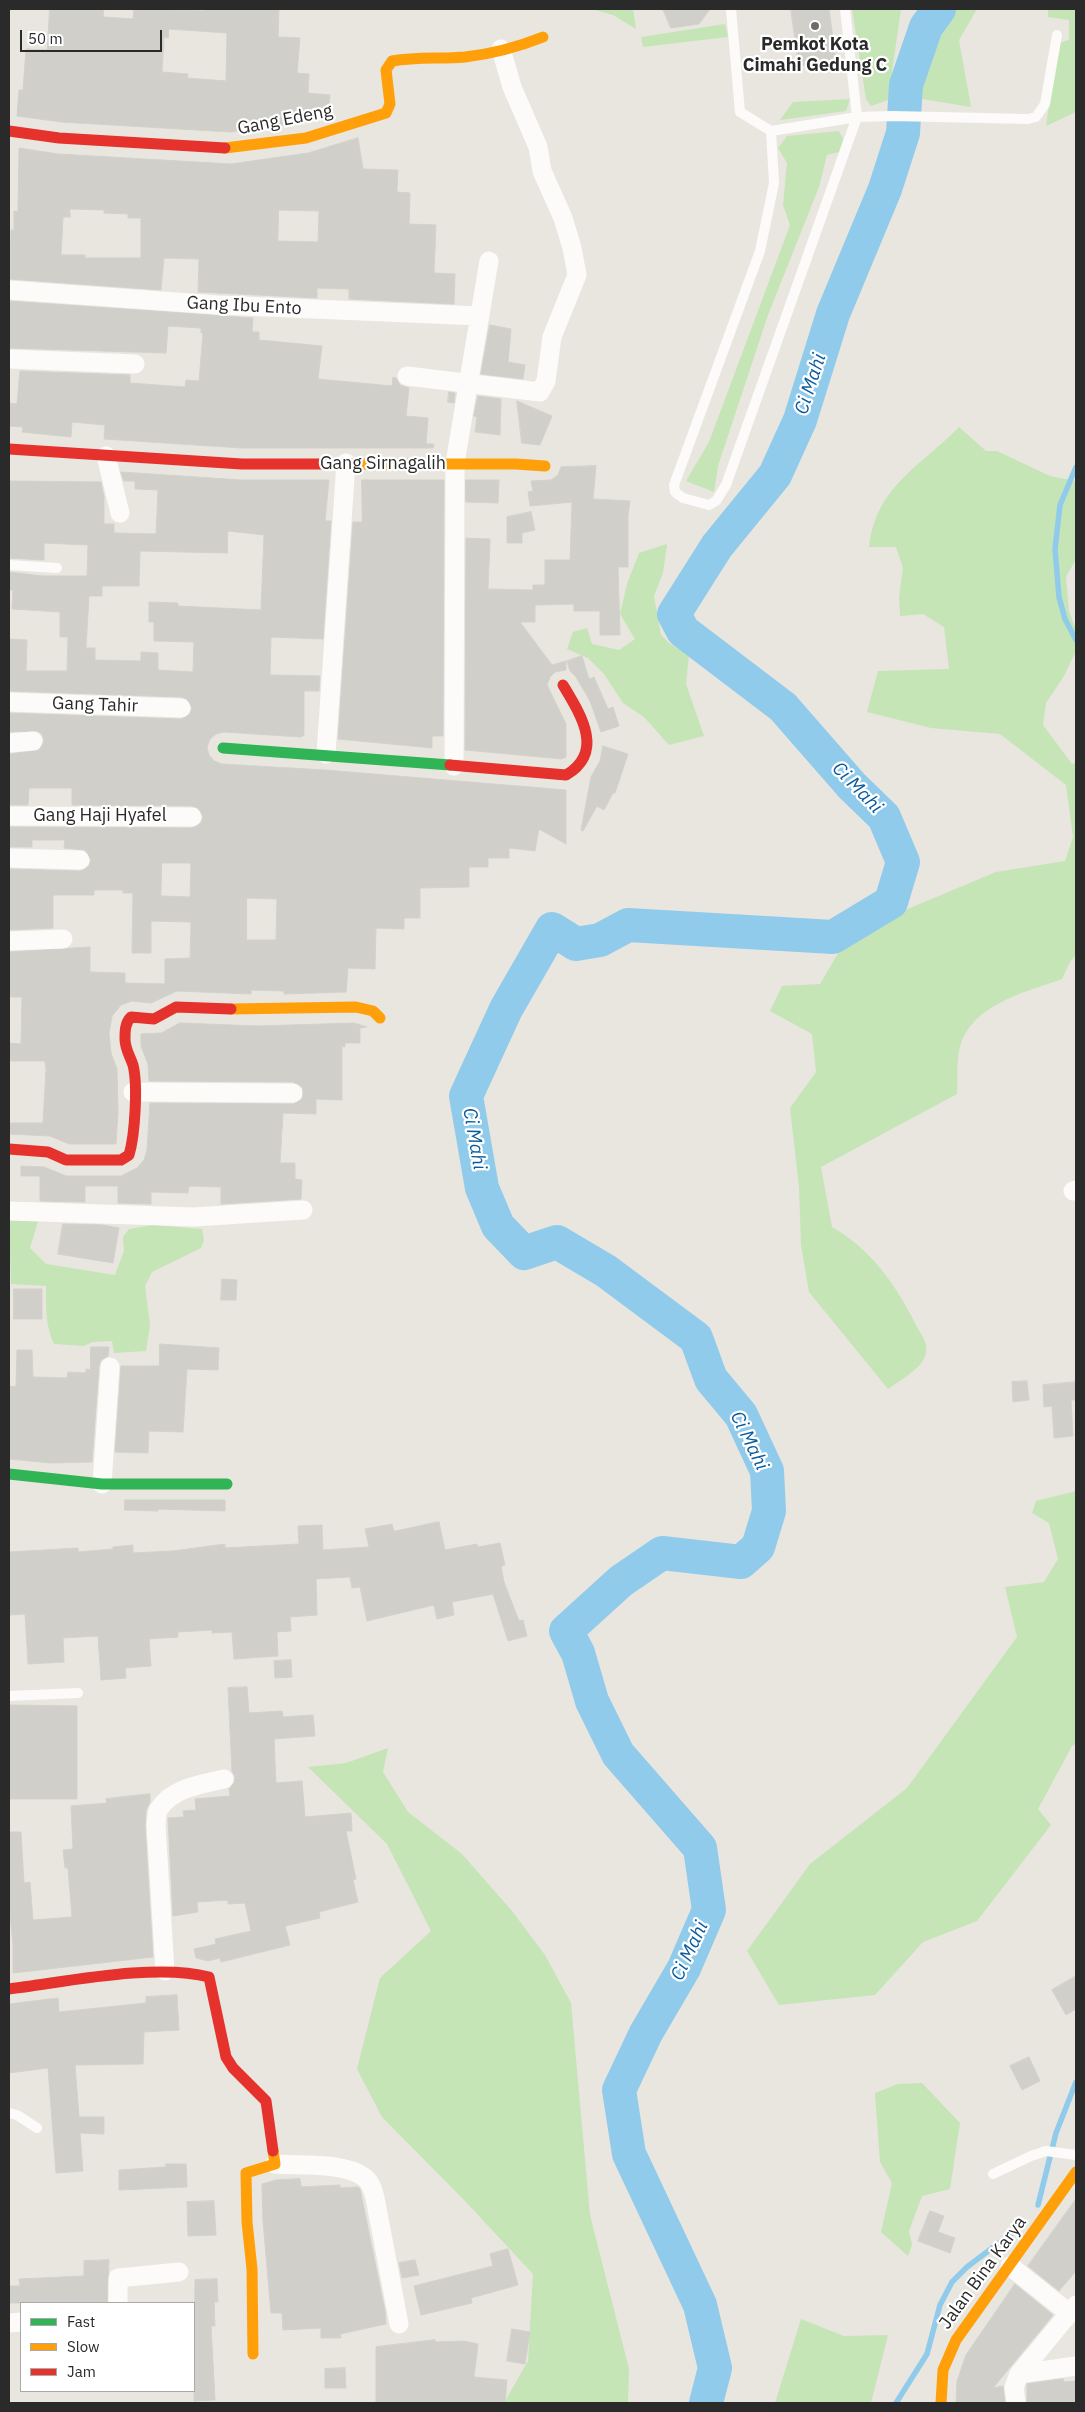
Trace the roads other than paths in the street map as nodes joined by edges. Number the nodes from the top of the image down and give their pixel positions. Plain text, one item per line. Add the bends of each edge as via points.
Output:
1 (730, 9) edge
2 (845, 9) edge
3 (1057, 34) dead end
4 (543, 37) dead end
5 (501, 49) junction
6 (857, 117) junction
7 (9, 131) edge
8 (771, 131) junction
9 (489, 261) dead end
10 (9, 290) edge
11 (480, 316) junction
12 (9, 358) edge
13 (135, 364) dead end
14 (407, 376) dead end
15 (468, 384) junction
16 (9, 449) edge
17 (106, 456) junction
18 (346, 463) junction
19 (455, 463) junction
20 (546, 466) dead end
21 (120, 513) dead end
22 (9, 564) edge
23 (58, 568) dead end
24 (563, 685) dead end
25 (9, 702) edge
26 (181, 708) dead end
27 (32, 741) dead end
28 (9, 743) edge
29 (222, 748) dead end
30 (326, 754) junction
31 (454, 766) junction
32 (9, 816) edge
33 (192, 817) dead end
34 (9, 858) edge
35 (80, 860) dead end
36 (63, 939) dead end
37 (9, 941) edge
38 (380, 1018) dead end
39 (133, 1092) junction
40 (293, 1093) dead end
41 (9, 1149) edge
42 (9, 1210) edge
43 (303, 1210) dead end
44 (110, 1367) dead end
45 (9, 1474) edge
46 (102, 1484) junction
47 (227, 1484) dead end
48 (78, 1693) dead end
49 (9, 1696) edge
50 (224, 1779) dead end
51 (165, 1971) junction
52 (9, 1989) edge
53 (9, 2113) edge
54 (37, 2128) dead end
55 (1076, 2155) edge
56 (275, 2164) junction
57 (1076, 2172) edge
58 (993, 2174) dead end
59 (1010, 2266) junction
60 (179, 2272) dead end
61 (118, 2302) edge
62 (1073, 2309) edge
63 (399, 2324) dead end
64 (253, 2354) dead end
65 (1076, 2366) edge
66 (1019, 2374) junction
67 (941, 2403) edge
68 (1016, 2403) edge

1 - 8 lane via 740,112
2 - 6 lane
3 - 6 lane via 1045,104 1036,117
4 - 5 street, Gang Edeng
5 - 7 street, Gang Edeng via 466,57 392,61 386,70 390,104 386,113 306,138 232,148 59,138
5 - 15 street via 512,86 538,147 542,171 563,218 577,275 552,337 542,390 537,393
6 - 8 lane
6 - 8 lane via 726,485 716,501 709,505 683,498 675,492 674,485 760,251 774,183
9 - 11 street
10 - 11 street, Gang Ibu Ento via 218,305
11 - 15 street
12 - 13 street
14 - 15 street
15 - 19 street
16 - 17 street, Gang Sirnagalih
17 - 18 street, Gang Sirnagalih via 242,464
17 - 21 street
18 - 19 street, Gang Sirnagalih
18 - 30 street
19 - 20 street
19 - 31 street, Gang Sirnagalih
22 - 23 lane
24 - 31 street via 588,742 581,767 566,775
25 - 26 street, Gang Tahir
27 - 28 street
29 - 30 street
30 - 31 street
32 - 33 street, Gang Haji Hyafel
34 - 35 street
36 - 37 street
38 - 39 street via 373,1011 356,1007 258,1010 176,1007 154,1019 131,1017 126,1022 126,1048 133,1064
39 - 40 street
39 - 41 street via 131,1152 121,1160 66,1160 48,1152
42 - 43 street via 194,1217
44 - 46 street
45 - 46 street
46 - 47 street
48 - 49 lane
50 - 51 street via 192,1786 158,1810 156,1825
51 - 52 street
51 - 56 street via 203,1973 210,1977 226,2057 266,2102
53 - 54 lane
55 - 58 lane via 1046,2152
56 - 63 street via 328,2166 359,2174 366,2180 375,2198
56 - 64 street via 246,2173
57 - 59 street, Jalan Bina Karya
59 - 62 street
59 - 67 street, Jalan Bina Karya via 948,2353 939,2391
60 - 61 street via 118,2278
62 - 66 street
65 - 66 street
66 - 68 street via 1014,2387

